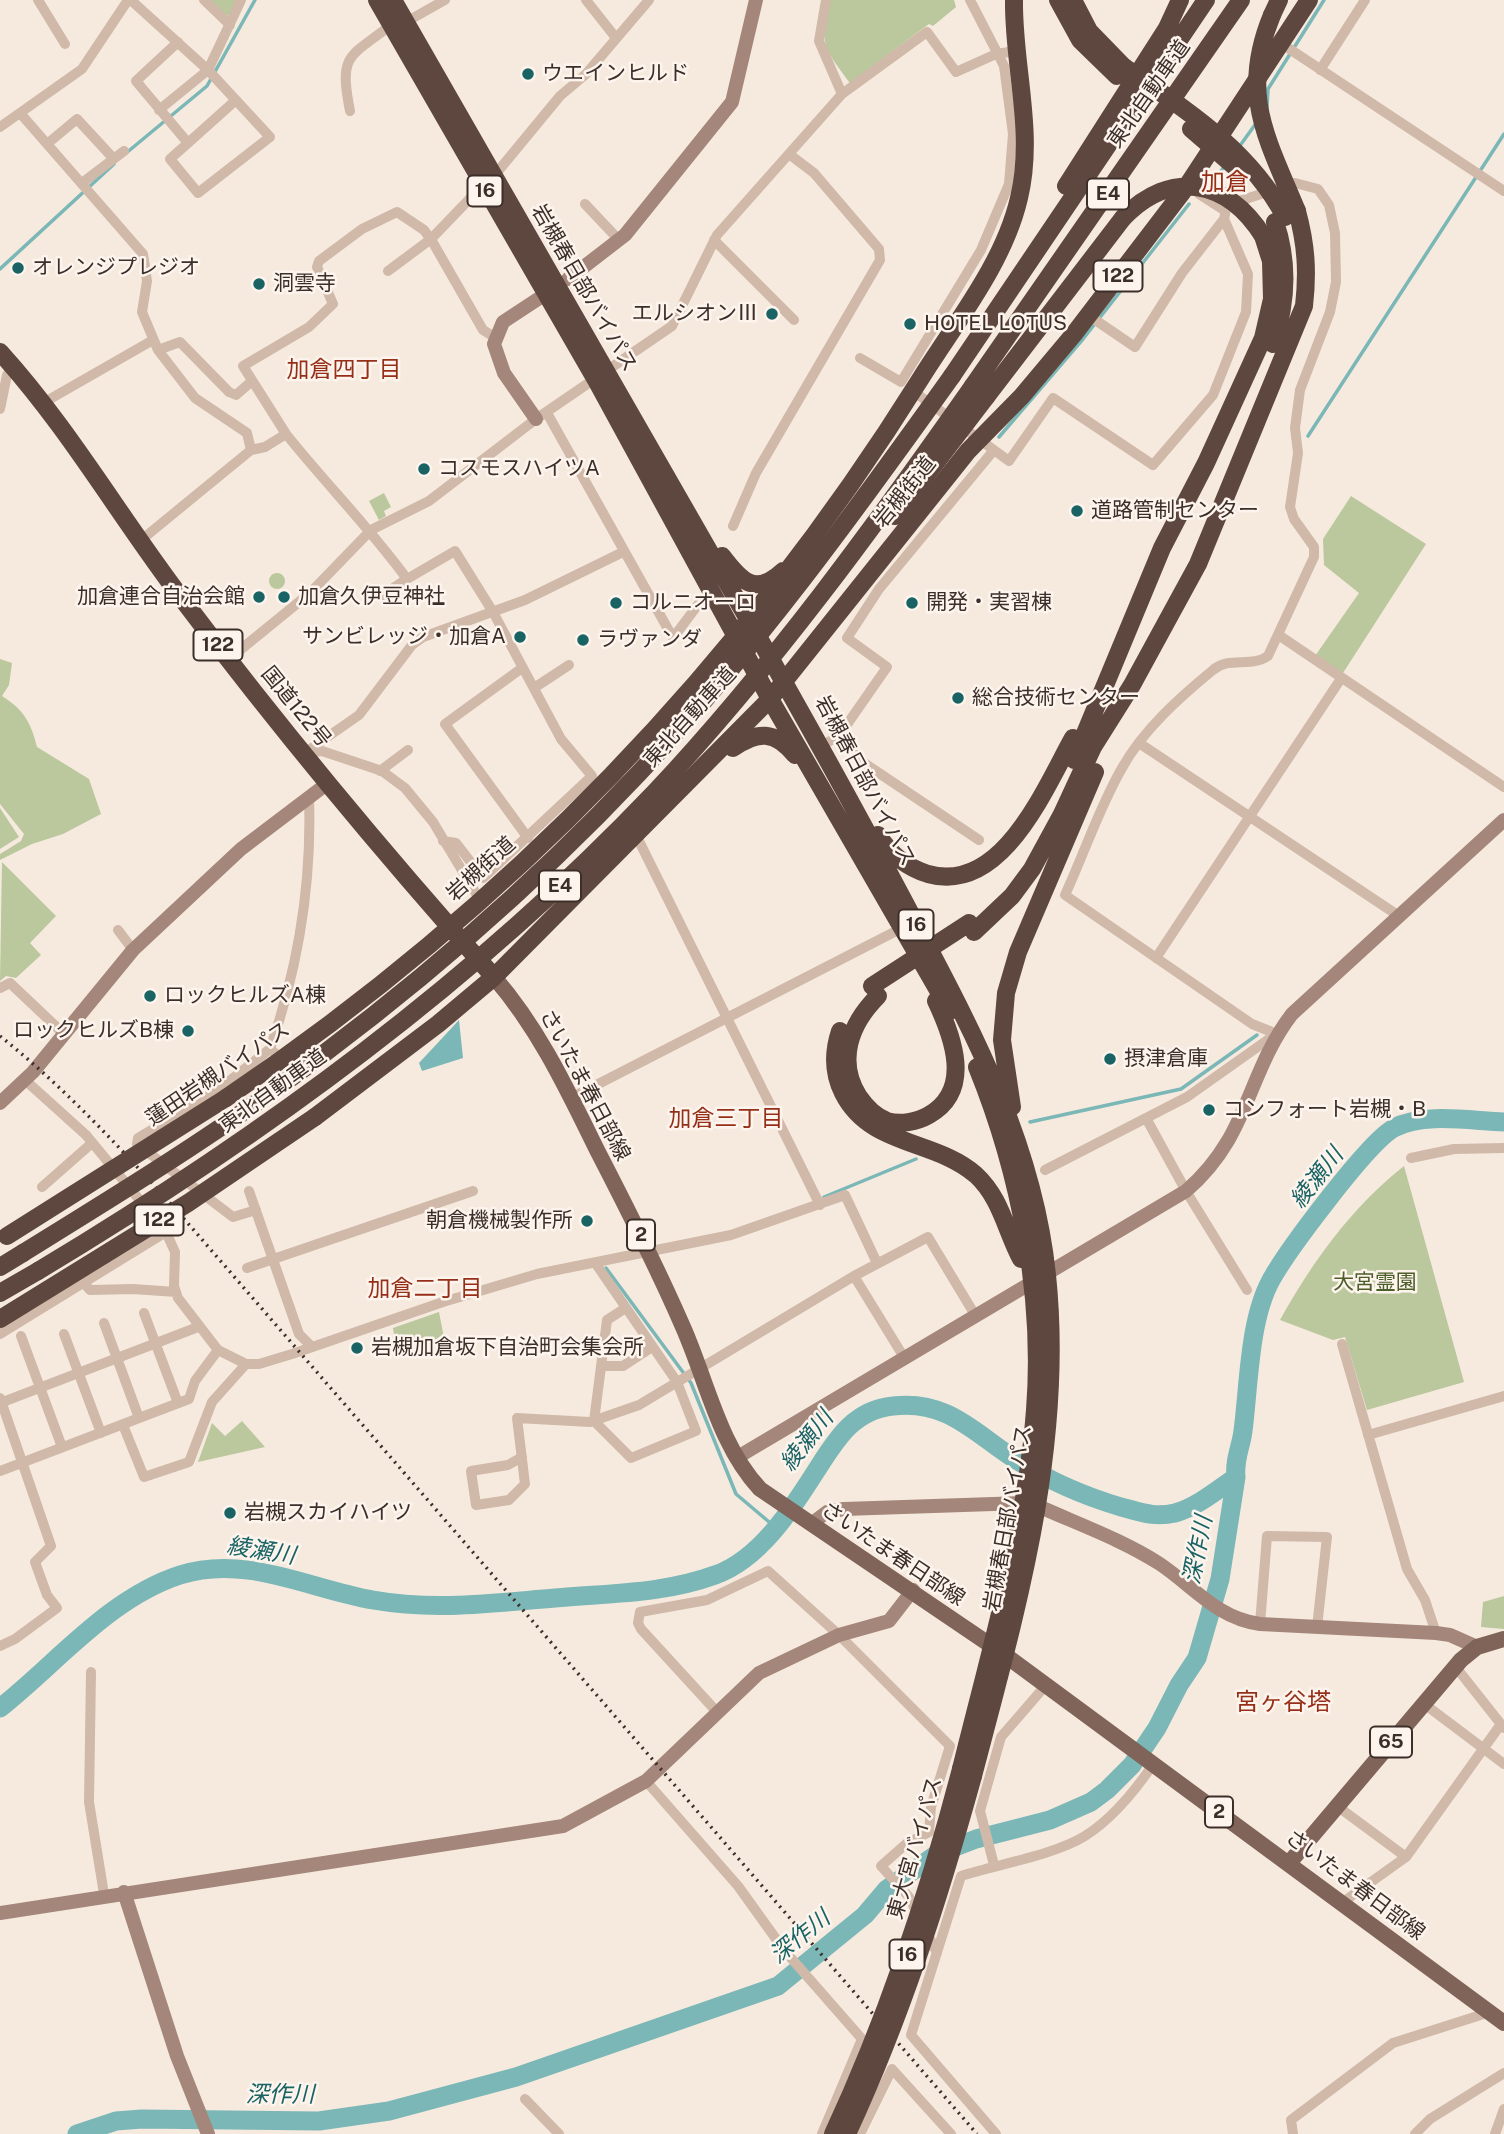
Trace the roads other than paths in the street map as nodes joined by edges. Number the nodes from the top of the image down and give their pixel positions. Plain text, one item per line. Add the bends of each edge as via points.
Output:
1 (38, 0) edge
2 (204, 0) edge
3 (241, 0) edge
4 (377, 0) edge
5 (393, 0) edge
6 (445, 0) edge
7 (586, 0) edge
8 (649, 0) edge
9 (756, 0) edge
10 (826, 0) edge
11 (970, 0) edge
12 (1014, 0) edge
13 (1058, 0) edge
14 (1073, 0) edge
15 (1180, 0) edge
16 (1206, 0) edge
17 (1241, 0) edge
18 (1309, 0) edge
19 (1365, 0) edge
20 (132, 1) edge
21 (1275, 8) edge
22 (398, 23) junction
23 (230, 24) junction
24 (616, 38) junction
25 (178, 42) junction
26 (65, 44) dead end
27 (1289, 49) junction
28 (1015, 51) junction
29 (996, 54) junction
30 (1320, 70) junction
31 (1121, 72) junction
32 (212, 74) junction
33 (842, 94) junction
34 (236, 100) junction
35 (349, 111) dead end
36 (20, 113) junction
37 (165, 116) junction
38 (0, 127) edge
39 (47, 144) junction
40 (188, 144) junction
41 (124, 150) dead end
42 (789, 154) junction
43 (113, 158) junction
44 (488, 181) junction
45 (85, 186) junction
46 (1187, 186) junction
47 (1504, 191) edge
48 (585, 204) dead end
49 (1224, 215) junction
50 (1285, 217) junction
51 (431, 239) junction
52 (620, 240) junction
53 (714, 240) junction
54 (388, 271) dead end
55 (1016, 278) junction
56 (568, 279) dead end
57 (538, 299) dead end
58 (1088, 315) junction
59 (794, 320) dead end
60 (496, 338) junction
61 (156, 345) junction
62 (0, 352) edge
63 (860, 358) dead end
64 (13, 367) junction
65 (601, 377) junction
66 (253, 381) junction
67 (913, 391) junction
68 (979, 391) junction
69 (43, 403) junction
70 (0, 409) edge
71 (542, 416) junction
72 (286, 434) junction
73 (987, 445) junction
74 (251, 450) junction
75 (1206, 463) junction
76 (840, 501) junction
77 (681, 504) junction
78 (733, 526) dead end
79 (371, 530) junction
80 (140, 541) junction
81 (623, 552) junction
82 (407, 579) junction
83 (383, 595) dead end
84 (699, 603) dead end
85 (721, 609) junction
86 (493, 612) junction
87 (750, 623) junction
88 (1280, 636) junction
89 (737, 638) junction
90 (229, 659) junction
91 (569, 665) dead end
92 (522, 668) junction
93 (711, 668) junction
94 (1108, 678) junction
95 (1340, 680) junction
96 (785, 682) junction
97 (1132, 685) junction
98 (534, 688) junction
99 (770, 699) junction
100 (839, 736) junction
101 (1139, 743) junction
102 (408, 750) dead end
103 (823, 750) junction
104 (303, 754) junction
105 (709, 762) junction
106 (380, 771) junction
107 (328, 783) junction
108 (1504, 787) edge
109 (309, 798) junction
110 (1250, 815) junction
111 (1504, 820) edge
112 (636, 835) junction
113 (850, 835) junction
114 (528, 838) junction
115 (979, 840) dead end
116 (443, 841) junction
117 (481, 902) junction
118 (1399, 916) junction
119 (450, 927) junction
120 (971, 927) junction
121 (118, 930) dead end
122 (903, 930) junction
123 (133, 950) junction
124 (1156, 958) junction
125 (494, 977) junction
126 (0, 988) edge
127 (875, 991) junction
128 (726, 1020) junction
129 (1277, 1034) junction
130 (65, 1035) junction
131 (277, 1054) junction
132 (25, 1080) junction
133 (571, 1098) junction
134 (2, 1099) edge
135 (1011, 1118) junction
136 (1146, 1118) junction
137 (92, 1143) junction
138 (1504, 1148) edge
139 (1411, 1158) dead end
140 (1045, 1170) dead end
141 (42, 1187) dead end
142 (249, 1191) dead end
143 (473, 1191) dead end
144 (1186, 1191) junction
145 (820, 1205) junction
146 (256, 1210) junction
147 (166, 1232) junction
148 (3, 1233) edge
149 (648, 1250) junction
150 (273, 1259) junction
151 (877, 1263) junction
152 (596, 1264) junction
153 (0, 1267) edge
154 (247, 1268) dead end
155 (855, 1276) junction
156 (1036, 1277) junction
157 (83, 1282) junction
158 (1247, 1290) dead end
159 (176, 1292) junction
160 (0, 1293) edge
161 (624, 1309) junction
162 (144, 1313) dead end
163 (975, 1315) junction
164 (0, 1319) edge
165 (104, 1323) dead end
166 (198, 1327) junction
167 (0, 1334) edge
168 (64, 1335) dead end
169 (21, 1336) dead end
170 (156, 1343) junction
171 (1342, 1344) dead end
172 (312, 1347) junction
173 (652, 1347) junction
174 (218, 1350) junction
175 (117, 1358) junction
176 (905, 1359) junction
177 (246, 1364) junction
178 (601, 1366) junction
179 (78, 1373) junction
180 (687, 1377) junction
181 (40, 1388) junction
182 (1504, 1396) edge
183 (1, 1401) edge
184 (178, 1403) junction
185 (139, 1418) junction
186 (594, 1421) junction
187 (123, 1425) junction
188 (101, 1433) junction
189 (1368, 1435) junction
190 (62, 1447) junction
191 (522, 1457) junction
192 (736, 1458) junction
193 (22, 1461) junction
194 (0, 1471) edge
195 (1031, 1497) junction
196 (805, 1521) junction
197 (913, 1590) junction
198 (1260, 1624) junction
199 (1317, 1627) junction
200 (1436, 1633) junction
201 (839, 1635) junction
202 (1504, 1639) edge
203 (0, 1646) edge
204 (1477, 1647) junction
205 (998, 1651) junction
206 (1455, 1666) junction
207 (91, 1672) dead end
208 (1046, 1685) junction
209 (1423, 1703) junction
210 (717, 1712) junction
211 (1503, 1726) edge
212 (1484, 1748) junction
213 (1504, 1764) edge
214 (1150, 1765) junction
215 (967, 1772) junction
216 (646, 1781) junction
217 (1337, 1806) junction
218 (1406, 1857) junction
219 (1290, 1862) junction
220 (994, 1865) junction
221 (124, 1892) junction
222 (104, 1894) junction
223 (1343, 1902) junction
224 (0, 1913) edge
225 (937, 1953) junction
226 (1490, 2012) junction
227 (1504, 2023) edge
228 (1504, 2073) edge
229 (524, 2099) dead end
230 (1504, 2109) edge
231 (831, 2126) edge
232 (208, 2134) edge
233 (559, 2134) edge
234 (822, 2134) edge
235 (848, 2134) edge
236 (860, 2134) edge
237 (951, 2134) edge
238 (996, 2134) edge
239 (1293, 2134) edge
240 (1415, 2134) edge
241 (1495, 2134) edge

1 - 26 street
2 - 23 street
3 - 23 street
4 - 22 highway, 岩槻春日部バイパス / 16
5 - 22 highway, 岩槻春日部バイパス / 16
6 - 22 street
7 - 24 street
8 - 24 street
9 - 52 street via 732,102
10 - 33 street via 819,41
11 - 29 street
12 - 28 highway, 岩槻街道
13 - 31 highway via 1080,40
14 - 31 highway via 1089,32
15 - 55 highway via 1167,28 1082,157
16 - 55 highway, 東北自動車道 / E4
17 - 68 highway, 東北自動車道 / E4
18 - 27 highway, 岩槻街道 / 122
19 - 30 street
20 - 25 street
20 - 36 street via 82,69
21 - 50 highway, bridge via 1256,63 1257,104
22 - 35 street via 348,58 343,77
22 - 44 highway, 岩槻春日部バイパス / 16
23 - 32 street
24 - 44 street
25 - 32 street
25 - 37 street via 136,81
27 - 30 street
27 - 46 highway, 岩槻街道 / 122
28 - 29 street
28 - 67 highway, 岩槻街道 via 1026,147 1017,208 993,262
29 - 33 street via 956,72 927,32
29 - 63 street via 1004,66 1013,146 1009,184 998,216 901,382
30 - 47 street
31 - 50 highway, bridge via 1235,166
32 - 34 street
32 - 37 street
33 - 42 street
34 - 40 street
34 - 40 street via 270,137 198,193 170,159
36 - 38 street
36 - 39 street
37 - 40 street
39 - 43 street via 77,119
39 - 45 street
41 - 43 street
42 - 53 street
42 - 78 street via 814,173 878,249 880,260 757,473
43 - 45 street
44 - 51 street
44 - 65 highway, 岩槻春日部バイパス / 16
45 - 61 street via 144,254 147,281 142,312
46 - 49 street
46 - 58 highway, 岩槻街道 / 122
48 - 52 street
49 - 58 street via 1135,347
49 - 73 street via 1248,274 1246,312 1213,395 1153,465 1053,398 1009,461
49 - 88 street via 1241,198 1295,183 1308,184 1318,189 1328,205 1335,233 1336,282 1330,313 1300,390 1296,413 1298,453 1290,507 1314,547 1314,557
50 - 75 highway via 1284,302 1274,342 1242,407
50 - 97 highway via 1306,243 1304,306 1198,564
51 - 54 street
51 - 60 street via 483,330
51 - 66 street via 397,212 362,229 319,261 317,267 333,304 309,327 243,366
52 - 56 street
53 - 59 street
53 - 65 street via 672,326
55 - 153 highway, 東北自動車道 / E4, bridge via 951,376 783,606 640,772 536,874 412,985 283,1084
57 - 60 street via 511,314
58 - 73 highway, 岩槻街道 / 122
60 - 71 street via 495,352 504,373
61 - 66 street via 180,342 236,395
61 - 69 street
61 - 74 street via 195,398 247,433
62 - 64 highway, 国道122号 / 122
64 - 69 highway, 国道122号 / 122
64 - 70 street
65 - 71 street
65 - 77 highway, 岩槻春日部バイパス / 16
65 - 85 highway, 岩槻春日部バイパス / 16
66 - 72 street
67 - 73 street
67 - 76 highway, 岩槻街道
68 - 75 highway, bridge via 1124,218 1149,197 1168,189 1203,187 1238,205 1263,236 1272,278 1263,338
68 - 160 highway, 東北自動車道 / E4, bridge via 749,686 608,840 455,980 351,1063 248,1138
69 - 80 highway, 国道122号 / 122
71 - 79 street via 429,501
71 - 81 street via 585,477
72 - 74 street
72 - 79 street
73 - 96 highway, 岩槻街道 / 122
73 - 100 street via 847,638 887,667
74 - 80 street
75 - 94 highway via 1162,548
76 - 77 highway via 785,569 759,584 737,576
76 - 87 highway, 岩槻街道
77 - 87 highway, 岩槻春日部バイパス / 16
79 - 82 street
79 - 90 street via 310,593
80 - 90 highway, 国道122号 / 122
81 - 84 street via 673,638
81 - 86 street
82 - 83 street
82 - 86 street via 455,551
85 - 89 highway, 岩槻春日部バイパス / 16
85 - 93 highway via 722,650
86 - 92 street
86 - 104 street via 412,645 359,715
87 - 89 highway, 岩槻街道
87 - 96 highway, 岩槻春日部バイパス / 16
88 - 95 street
88 - 101 street via 1259,663 1227,663 1214,668
89 - 93 highway, 岩槻街道
89 - 99 highway, 岩槻春日部バイパス / 16
90 - 104 highway, 国道122号 / 122
91 - 98 street
92 - 98 street
92 - 114 street via 445,724
93 - 117 highway, 岩槻街道 via 625,762
94 - 103 highway via 1015,836 982,866 960,876 932,875 902,863 874,830 842,769
94 - 120 highway via 1030,850
95 - 108 street
95 - 110 street
96 - 99 highway, 岩槻街道 / 122
96 - 103 highway, 岩槻春日部バイパス / 16
97 - 120 highway via 1093,747 1032,869 1006,903
97 - 135 highway via 1012,972 1002,1025
98 - 114 street via 561,739 592,776
99 - 105 highway, 岩槻街道 / 122
99 - 113 highway, 岩槻春日部バイパス / 16
100 - 103 street
100 - 115 street via 861,761
101 - 110 street
101 - 124 street via 1122,768 1065,895
102 - 106 street
103 - 135 highway, 岩槻春日部バイパス / 16 via 960,1004
104 - 106 street via 322,751
104 - 107 highway, 国道122号 / 122
105 - 112 highway, 岩槻街道 / 122
105 - 113 highway via 755,735 774,736 801,762
106 - 116 street via 418,800
107 - 109 street
107 - 119 highway, 国道122号 / 122
109 - 123 street via 241,849
109 - 131 street via 311,852 303,922
110 - 118 street
110 - 124 street
111 - 118 street
112 - 125 highway, 岩槻街道 / 122
112 - 128 street
113 - 122 highway, 岩槻春日部バイパス / 16
114 - 116 street via 483,878 456,843
116 - 117 street
117 - 119 highway, 岩槻街道
118 - 129 street via 1292,1014
119 - 125 highway, 国道122号 / 122
119 - 131 highway, 蓮田岩槻バイパス
120 - 127 highway, bridge
121 - 123 street
122 - 127 highway via 945,1020 956,1058 952,1091 939,1108 922,1119 898,1122 880,1118 852,1085 847,1064 849,1042
122 - 128 street
122 - 156 highway, 岩槻春日部バイパス / 16 via 983,1080 1014,1181
123 - 130 street
124 - 129 street via 1252,1024
125 - 133 main road, さいたま春日部線 / 2 via 542,1043
125 - 164 highway, 122, bridge via 315,1117 188,1203
126 - 130 street via 10,984
127 - 156 highway via 849,1012 837,1040 835,1071 846,1100 878,1131 950,1157 978,1177 996,1200
128 - 133 street
128 - 145 street
129 - 136 street via 1187,1097
129 - 144 street via 1235,1133 1213,1166
130 - 132 street
131 - 146 street via 141,1133 137,1144 233,1217
131 - 148 highway, 蓮田岩槻バイパス, bridge via 226,1098
132 - 134 street
132 - 137 street
133 - 149 main road, さいたま春日部線 / 2
135 - 156 highway, 岩槻春日部バイパス / 16 via 1035,1201
136 - 140 street
136 - 144 street
137 - 141 street
137 - 147 street
138 - 139 street via 1454,1149
142 - 146 street
143 - 150 street
144 - 156 street
144 - 158 street
145 - 149 street via 731,1235
145 - 151 street via 845,1195
146 - 150 street
147 - 157 street
147 - 159 street via 175,1252
149 - 152 street
149 - 180 main road, さいたま春日部線 / 2
150 - 154 street
150 - 172 street via 299,1334
151 - 155 street
151 - 163 street via 928,1237
152 - 161 street
152 - 172 street via 501,1284
155 - 176 street
155 - 180 street
156 - 163 street
156 - 195 highway, 岩槻春日部バイパス / 16 via 1040,1435
157 - 159 street via 90,1290
157 - 167 street
159 - 166 street
161 - 173 street
161 - 178 street via 607,1320
162 - 170 street
163 - 176 street
165 - 175 street
166 - 170 street
166 - 174 street
168 - 179 street
169 - 181 street
170 - 175 street
170 - 184 street
171 - 189 street
172 - 177 street
173 - 178 street via 623,1366
173 - 180 street
174 - 177 street
174 - 184 street via 195,1381 189,1399
175 - 179 street
175 - 185 street
176 - 192 street
177 - 187 street via 212,1402 189,1462 144,1477
178 - 186 street
179 - 181 street
179 - 188 street
180 - 186 street via 639,1405
180 - 186 street via 696,1431 631,1458
180 - 192 main road, さいたま春日部線 / 2
181 - 183 street
181 - 190 street
182 - 189 street
183 - 193 street
184 - 185 street
185 - 187 street
186 - 191 street via 517,1418
187 - 188 street
188 - 190 street
189 - 200 street via 1407,1569
190 - 193 street
191 - 191 street via 508,1465 471,1471 476,1505 509,1500 525,1484
192 - 196 main road, さいたま春日部線 / 2 via 772,1499
193 - 194 street
193 - 203 street via 51,1546 35,1562 57,1608
195 - 196 street via 844,1509
195 - 198 street via 1147,1557 1226,1615
195 - 205 highway, 岩槻春日部バイパス / 16
196 - 197 main road, さいたま春日部線 / 2
197 - 201 street via 889,1621
197 - 205 main road, さいたま春日部線 / 2
198 - 199 street
198 - 199 street via 1267,1536 1327,1537
199 - 200 street
200 - 204 street
201 - 210 street via 759,1673
201 - 210 street via 768,1571 708,1600 640,1612 642,1629
201 - 225 street via 950,1746 931,1807 929,1832 906,1844 881,1866 909,1897
202 - 204 main road, 65
204 - 206 main road, 65
205 - 208 main road, さいたま春日部線 / 2
205 - 215 highway, 東大宮バイパス / 16
206 - 209 main road, 65
206 - 211 street
207 - 222 street via 89,1802
208 - 214 main road, さいたま春日部線 / 2
208 - 220 street via 1001,1737 979,1811
209 - 212 street
209 - 217 main road, 65
210 - 216 street
211 - 212 street
212 - 213 street
212 - 218 street
214 - 219 main road, さいたま春日部線 / 2
214 - 220 street via 1111,1815 1085,1836
215 - 231 highway, 東大宮バイパス / 16, bridge via 872,2048
215 - 235 highway, 東大宮バイパス / 16, bridge via 924,1946
216 - 221 street via 563,1826
216 - 231 street via 862,2039
217 - 218 street
217 - 219 main road, 65
218 - 223 street
219 - 223 main road, さいたま春日部線 / 2
220 - 225 street via 961,1876
221 - 222 street
221 - 232 street via 177,2056
222 - 224 street
223 - 226 main road, さいたま春日部線 / 2
225 - 238 street via 912,2035
226 - 227 main road, さいたま春日部線 / 2
226 - 239 street via 1393,2043 1291,2120
228 - 240 street via 1430,2119
229 - 233 street
230 - 241 street
231 - 234 street
231 - 235 street
236 - 237 street via 892,2069

